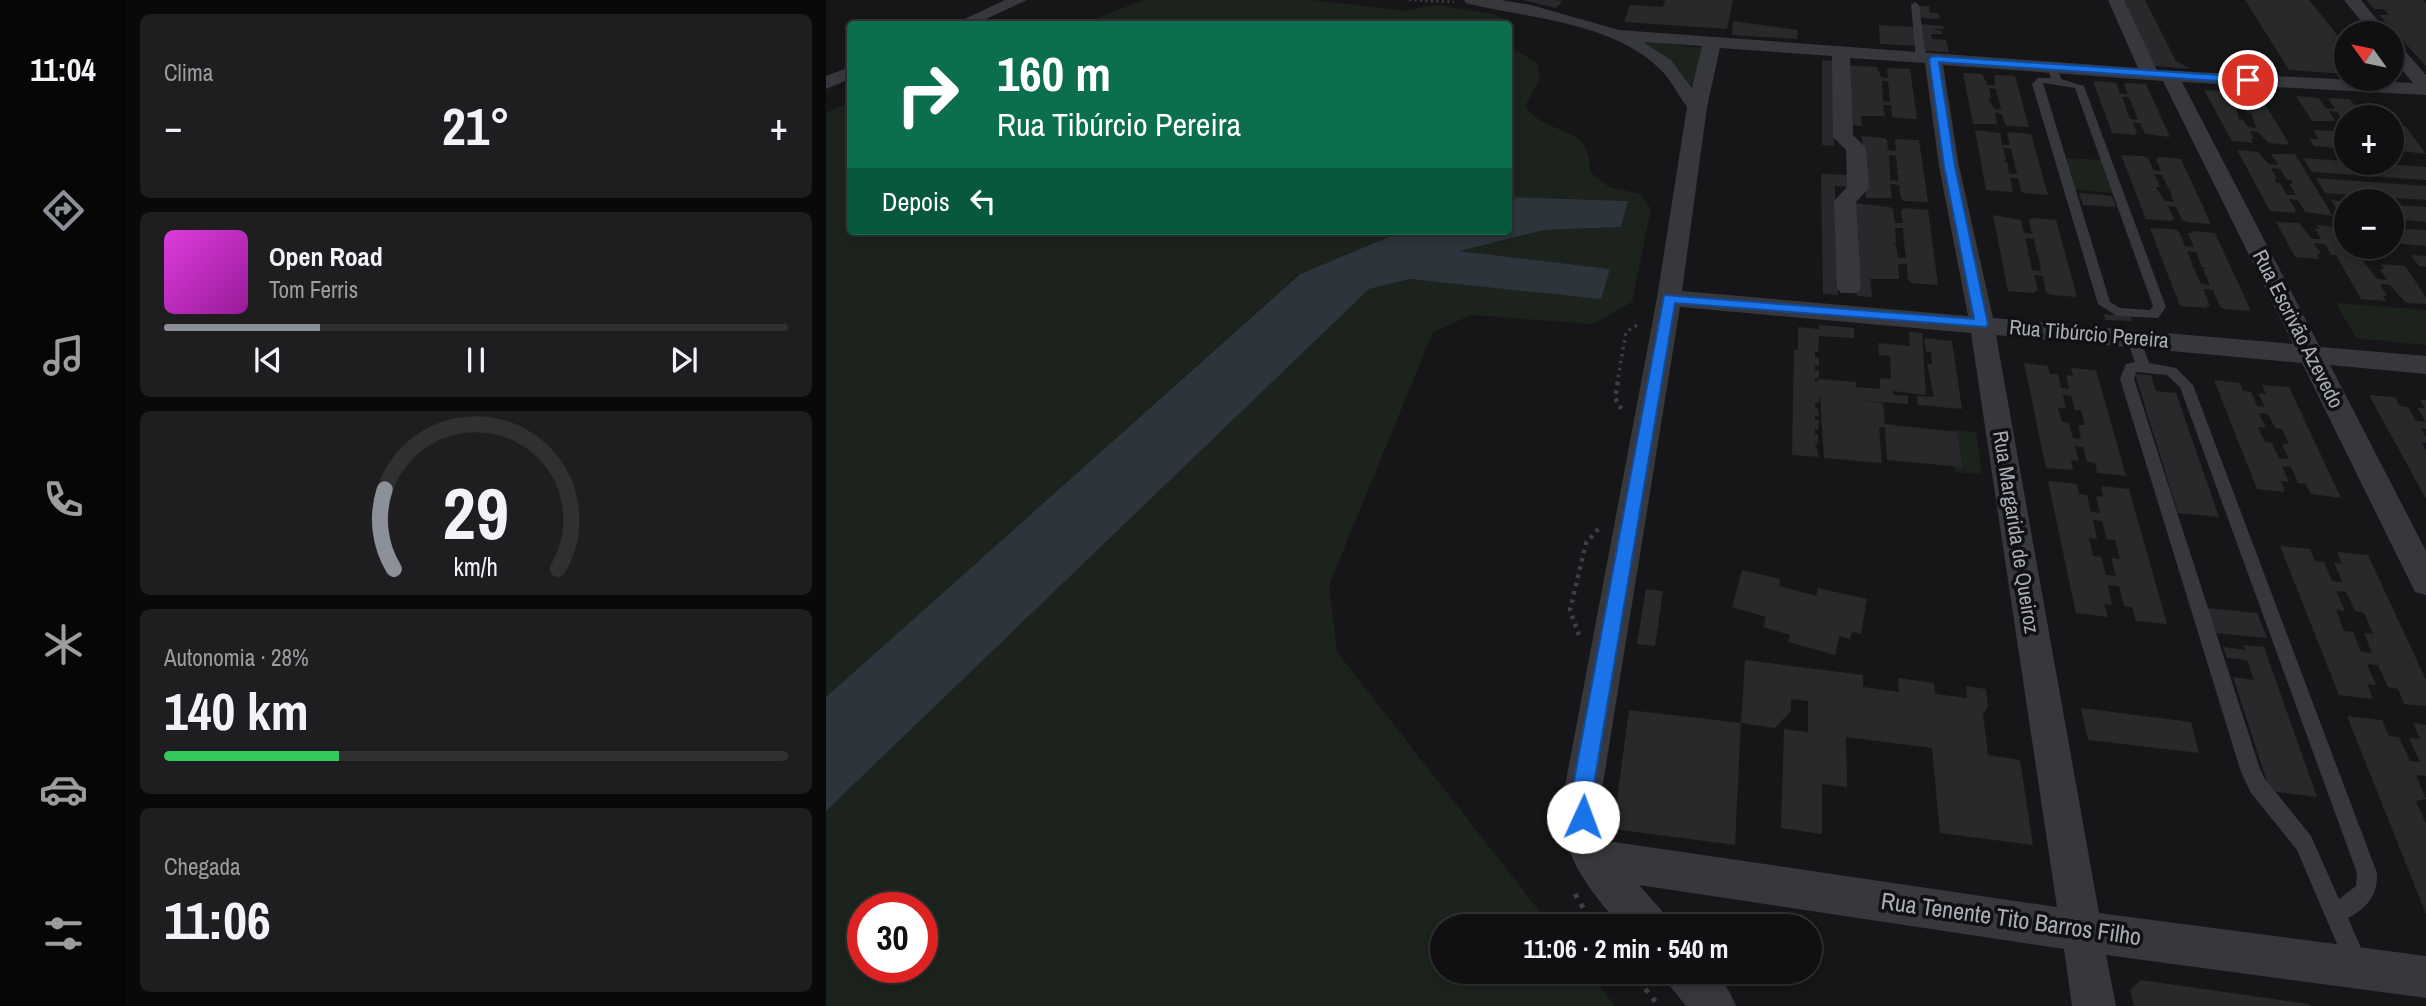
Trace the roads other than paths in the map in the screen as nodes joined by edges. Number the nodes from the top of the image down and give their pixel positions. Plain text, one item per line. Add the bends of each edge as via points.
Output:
1 (1019, 0) edge
2 (2116, 0) edge
3 (2333, 0) edge
4 (2352, 0) edge
5 (1464, 1) edge
6 (1915, 5) dead end
7 (969, 21) edge
8 (2350, 21) edge
9 (2370, 21) edge
10 (1618, 35) junction
11 (1712, 43) junction
12 (1839, 52) junction
13 (1927, 59) junction
14 (2404, 61) edge
15 (847, 73) edge
16 (2054, 74) junction
17 (2160, 75) junction
18 (826, 83) edge
19 (2405, 88) junction
20 (2426, 88) edge
21 (1697, 107) junction
22 (2426, 111) edge
23 (1849, 288) dead end
24 (1659, 308) junction
25 (1982, 324) junction
26 (2139, 330) junction
27 (2312, 355) junction
28 (2426, 365) edge
29 (2144, 367) junction
30 (2426, 582) edge
31 (1597, 859) junction
32 (2336, 912) junction
33 (1637, 914) edge
34 (2083, 931) junction
35 (2358, 968) junction
36 (2426, 977) edge
37 (1696, 984) edge
38 (1714, 1006) edge
39 (2094, 1006) edge

1 - 7 street
2 - 17 street, Rua Escrivão Azevedo
3 - 8 street
4 - 9 street
5 - 10 street via 1554,15
6 - 13 lane
10 - 11 street
10 - 21 street via 1664,64
11 - 12 street
11 - 21 street
12 - 13 street
12 - 23 street via 1843,137 1856,148 1858,188 1845,201
13 - 16 street
13 - 25 street, Rua Margarida de Queiroz
14 - 20 street
15 - 18 street
16 - 17 street
16 - 26 lane via 2037,84 2104,304
16 - 26 lane via 2078,86 2160,307
17 - 19 street
17 - 27 street, Rua Escrivão Azevedo
19 - 20 street
19 - 22 street
21 - 24 street
24 - 25 street, Rua Tibúrcio Pereira
24 - 31 street via 1580,802 1586,842
25 - 26 street, Rua Tibúrcio Pereira
25 - 34 street, Rua Margarida de Queiroz
26 - 27 street, Rua Tibúrcio Pereira
26 - 29 lane
27 - 28 street, Rua Tibúrcio Pereira
27 - 30 street, Rua Escrivão Azevedo
29 - 32 lane via 2131,367 2127,379 2251,772 2304,843
29 - 32 lane via 2171,371 2186,384 2367,873 2363,897
31 - 33 street
31 - 34 street, Rua Tenente Tito Barros Filho
32 - 35 lane
34 - 35 street, Rua Tenente Tito Barros Filho
34 - 39 street, Rua Margarida de Queiroz
35 - 36 street, Rua Tenente Tito Barros Filho
37 - 38 street

